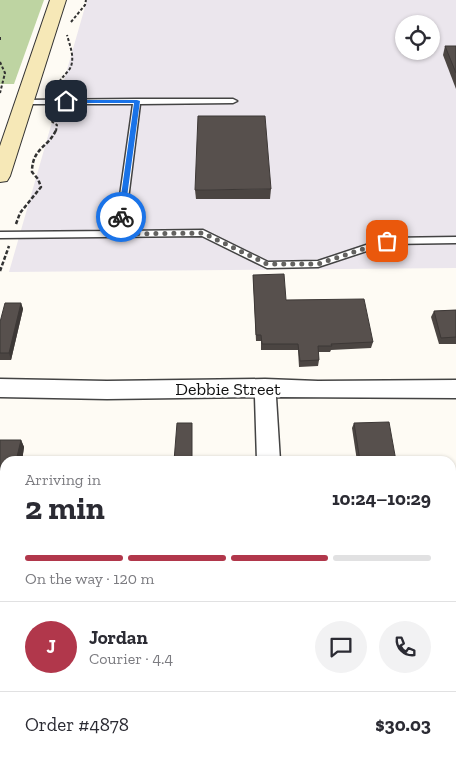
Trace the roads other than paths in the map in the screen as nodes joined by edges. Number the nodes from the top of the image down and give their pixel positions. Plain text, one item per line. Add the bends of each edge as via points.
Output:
1 (58, 0) edge
2 (137, 101) junction
3 (233, 101) dead end
4 (25, 102) junction
5 (5, 142) edge
6 (0, 176) edge
7 (119, 234) junction
8 (0, 235) edge
9 (456, 240) edge
10 (0, 388) edge
11 (265, 388) junction
12 (456, 389) edge
13 (268, 456) edge

1 - 4 street
2 - 3 lane
2 - 4 lane
2 - 7 lane
4 - 5 street
5 - 6 street
7 - 8 lane
7 - 9 lane via 203,233 267,264 318,264 387,241
10 - 11 street, Debbie Street
11 - 12 street, Debbie Street
11 - 13 street

